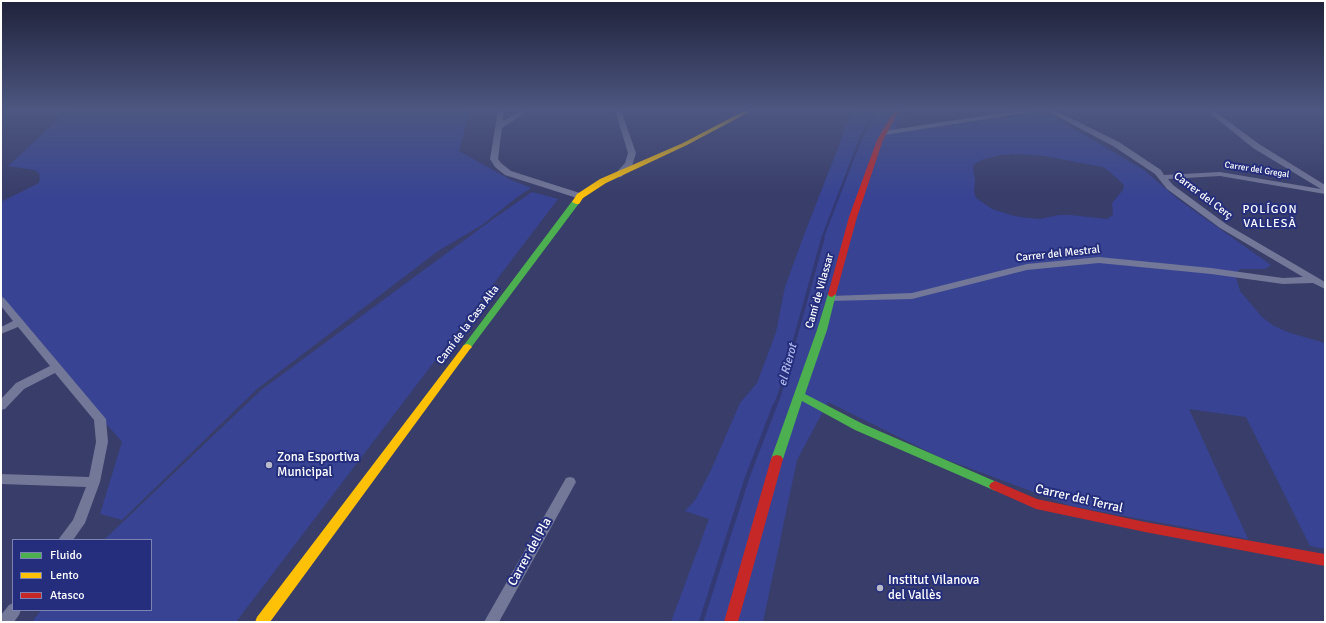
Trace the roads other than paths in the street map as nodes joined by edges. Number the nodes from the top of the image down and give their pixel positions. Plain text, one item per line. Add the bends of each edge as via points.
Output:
1 (496, 139) edge
2 (627, 139) edge
3 (694, 139) edge
4 (881, 139) edge
5 (1106, 139) edge
6 (1247, 139) edge
7 (618, 175) junction
8 (1162, 177) junction
9 (1325, 188) edge
10 (1325, 192) edge
11 (580, 196) junction
12 (1313, 280) junction
13 (1325, 286) edge
14 (831, 299) junction
15 (1, 300) edge
16 (19, 322) junction
17 (1, 331) edge
18 (57, 367) junction
19 (800, 395) junction
20 (1, 406) edge
21 (1, 479) edge
22 (94, 482) junction
23 (570, 482) dead end
24 (66, 539) edge
25 (1325, 560) edge
26 (13, 611) edge
27 (5, 622) edge
28 (262, 622) edge
29 (490, 622) edge
30 (731, 622) edge

1 - 11 street via 494,159 508,173
2 - 7 street via 632,153 629,164
3 - 7 street, Camí de la Casa Alta
4 - 14 street, Camí de Vilassar via 853,217
5 - 8 street, Carrer del Cerç
6 - 9 street
7 - 11 street, Camí de la Casa Alta via 603,181
8 - 10 street, Carrer del Gregal via 1220,174
8 - 12 street, Carrer del Cerç via 1170,187 1223,226
11 - 28 street, Camí de la Casa Alta
12 - 13 street, Carrer del Cerç
12 - 14 street, Carrer del Mestral via 1283,281 1099,260 1026,267 912,296
14 - 19 street, Camí de Vilassar
15 - 16 street
16 - 17 street
16 - 18 street
18 - 20 street via 20,386
18 - 22 street via 100,420 102,442
19 - 25 street, Carrer del Terral via 859,427 1036,504
19 - 30 street, Camí de Vilassar via 779,453
21 - 22 street
22 - 24 street via 78,523
23 - 29 street, Carrer del Pla
26 - 27 street

